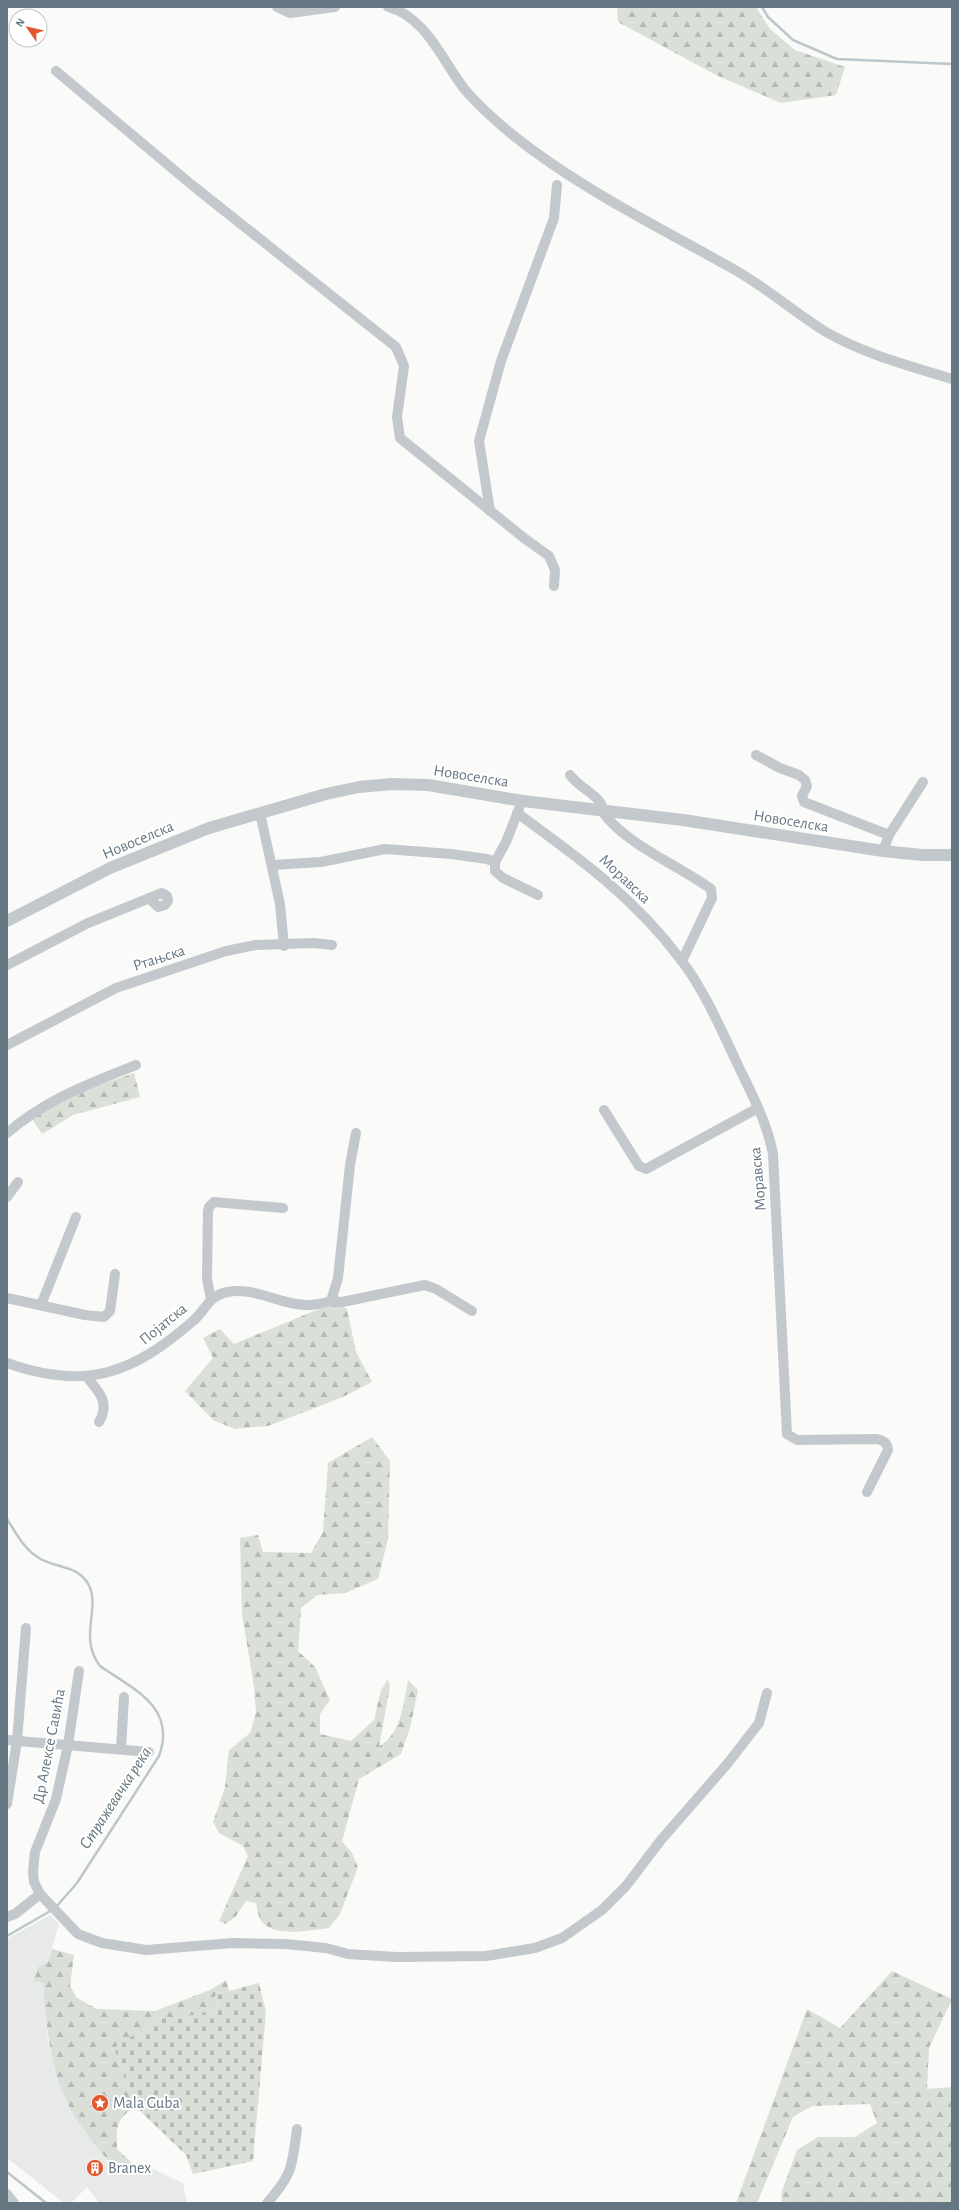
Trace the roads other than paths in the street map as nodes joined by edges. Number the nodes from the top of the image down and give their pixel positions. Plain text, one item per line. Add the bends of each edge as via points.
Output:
1 (277, 7) edge
2 (335, 7) edge
3 (388, 7) edge
4 (56, 71) dead end
5 (556, 185) dead end
6 (952, 379) edge
7 (490, 511) junction
8 (554, 586) dead end
9 (756, 755) dead end
10 (570, 775) dead end
11 (923, 782) dead end
12 (523, 801) junction
13 (602, 810) junction
14 (260, 813) junction
15 (517, 813) junction
16 (889, 835) junction
17 (883, 851) junction
18 (952, 855) edge
19 (495, 862) junction
20 (273, 865) junction
21 (538, 895) dead end
22 (149, 898) dead end
23 (7, 921) edge
24 (332, 945) dead end
25 (284, 946) junction
26 (682, 961) junction
27 (7, 965) edge
28 (7, 1045) edge
29 (136, 1065) dead end
30 (758, 1108) junction
31 (604, 1110) dead end
32 (7, 1133) edge
33 (356, 1133) dead end
34 (18, 1182) dead end
35 (7, 1197) edge
36 (283, 1208) dead end
37 (76, 1217) dead end
38 (115, 1274) dead end
39 (7, 1298) edge
40 (211, 1299) junction
41 (332, 1301) junction
42 (41, 1305) junction
43 (472, 1311) dead end
44 (7, 1362) edge
45 (86, 1376) junction
46 (99, 1422) dead end
47 (867, 1492) dead end
48 (26, 1628) dead end
49 (79, 1671) dead end
50 (766, 1693) dead end
51 (124, 1697) dead end
52 (12, 1741) edge
53 (68, 1745) junction
54 (120, 1749) junction
55 (149, 1752) dead end
56 (7, 1804) edge
57 (40, 1894) junction
58 (7, 1917) edge
59 (297, 2129) dead end
60 (7, 2194) edge
61 (14, 2203) edge
62 (267, 2203) edge

1 - 2 street via 290,13
3 - 6 street via 396,9 428,34 467,92 512,134 594,193 737,271 844,341
4 - 7 street via 192,185 396,347 404,366 397,417 400,438
5 - 7 street via 554,218 502,360 479,441
7 - 8 street via 549,556 555,570
9 - 16 street via 802,777 807,786 802,796 804,802
10 - 13 street via 581,788 599,800
11 - 16 street
12 - 13 street, Новоселска
12 - 14 street, Новоселска via 428,785 392,784 359,787
12 - 15 street
13 - 17 street, Новоселска
13 - 26 street via 617,827 642,846 711,889 712,898
14 - 20 street
14 - 23 street, Новоселска via 209,828 110,868
15 - 19 street
15 - 26 street, Моравска via 594,869 625,896
16 - 17 street
17 - 18 street, Новоселска
19 - 20 street via 450,854 385,849 321,862
19 - 21 street via 497,874
20 - 25 street via 283,923
22 - 27 street via 88,923
24 - 25 street, Ртањска via 314,943
25 - 28 street, Ртањска via 256,946 226,951 155,973 116,988
26 - 30 street, Моравска via 712,1010
29 - 32 street via 64,1094 18,1123
30 - 31 street via 646,1169 639,1166
30 - 47 street, Моравска via 770,1138 773,1154 787,1434 798,1440 884,1441 888,1450
33 - 41 street via 350,1165 338,1278
34 - 35 street
36 - 40 street via 214,1202 208,1207 207,1279
37 - 42 street
38 - 42 street via 110,1312 104,1317
39 - 42 street
40 - 41 street via 228,1292 242,1292 272,1296 286,1302 306,1305
40 - 45 street, Појатска via 195,1319 162,1348 131,1364
41 - 43 street via 342,1302 426,1285
44 - 45 street, Појатска via 47,1374 66,1377
45 - 46 street via 104,1403 105,1409
48 - 52 street
49 - 53 street, Др Алексе Савића
50 - 57 street via 759,1723 626,1886 602,1910 562,1938 535,1948 486,1956 397,1958 348,1954 326,1948 285,1944 233,1943 146,1950 102,1943 78,1934
51 - 54 street
52 - 53 street
52 - 56 street
53 - 54 street
53 - 57 street, Др Алексе Савића via 54,1805 35,1856 34,1882
54 - 55 street
57 - 58 street via 15,1914
59 - 62 street via 294,2162 290,2172
60 - 61 street

